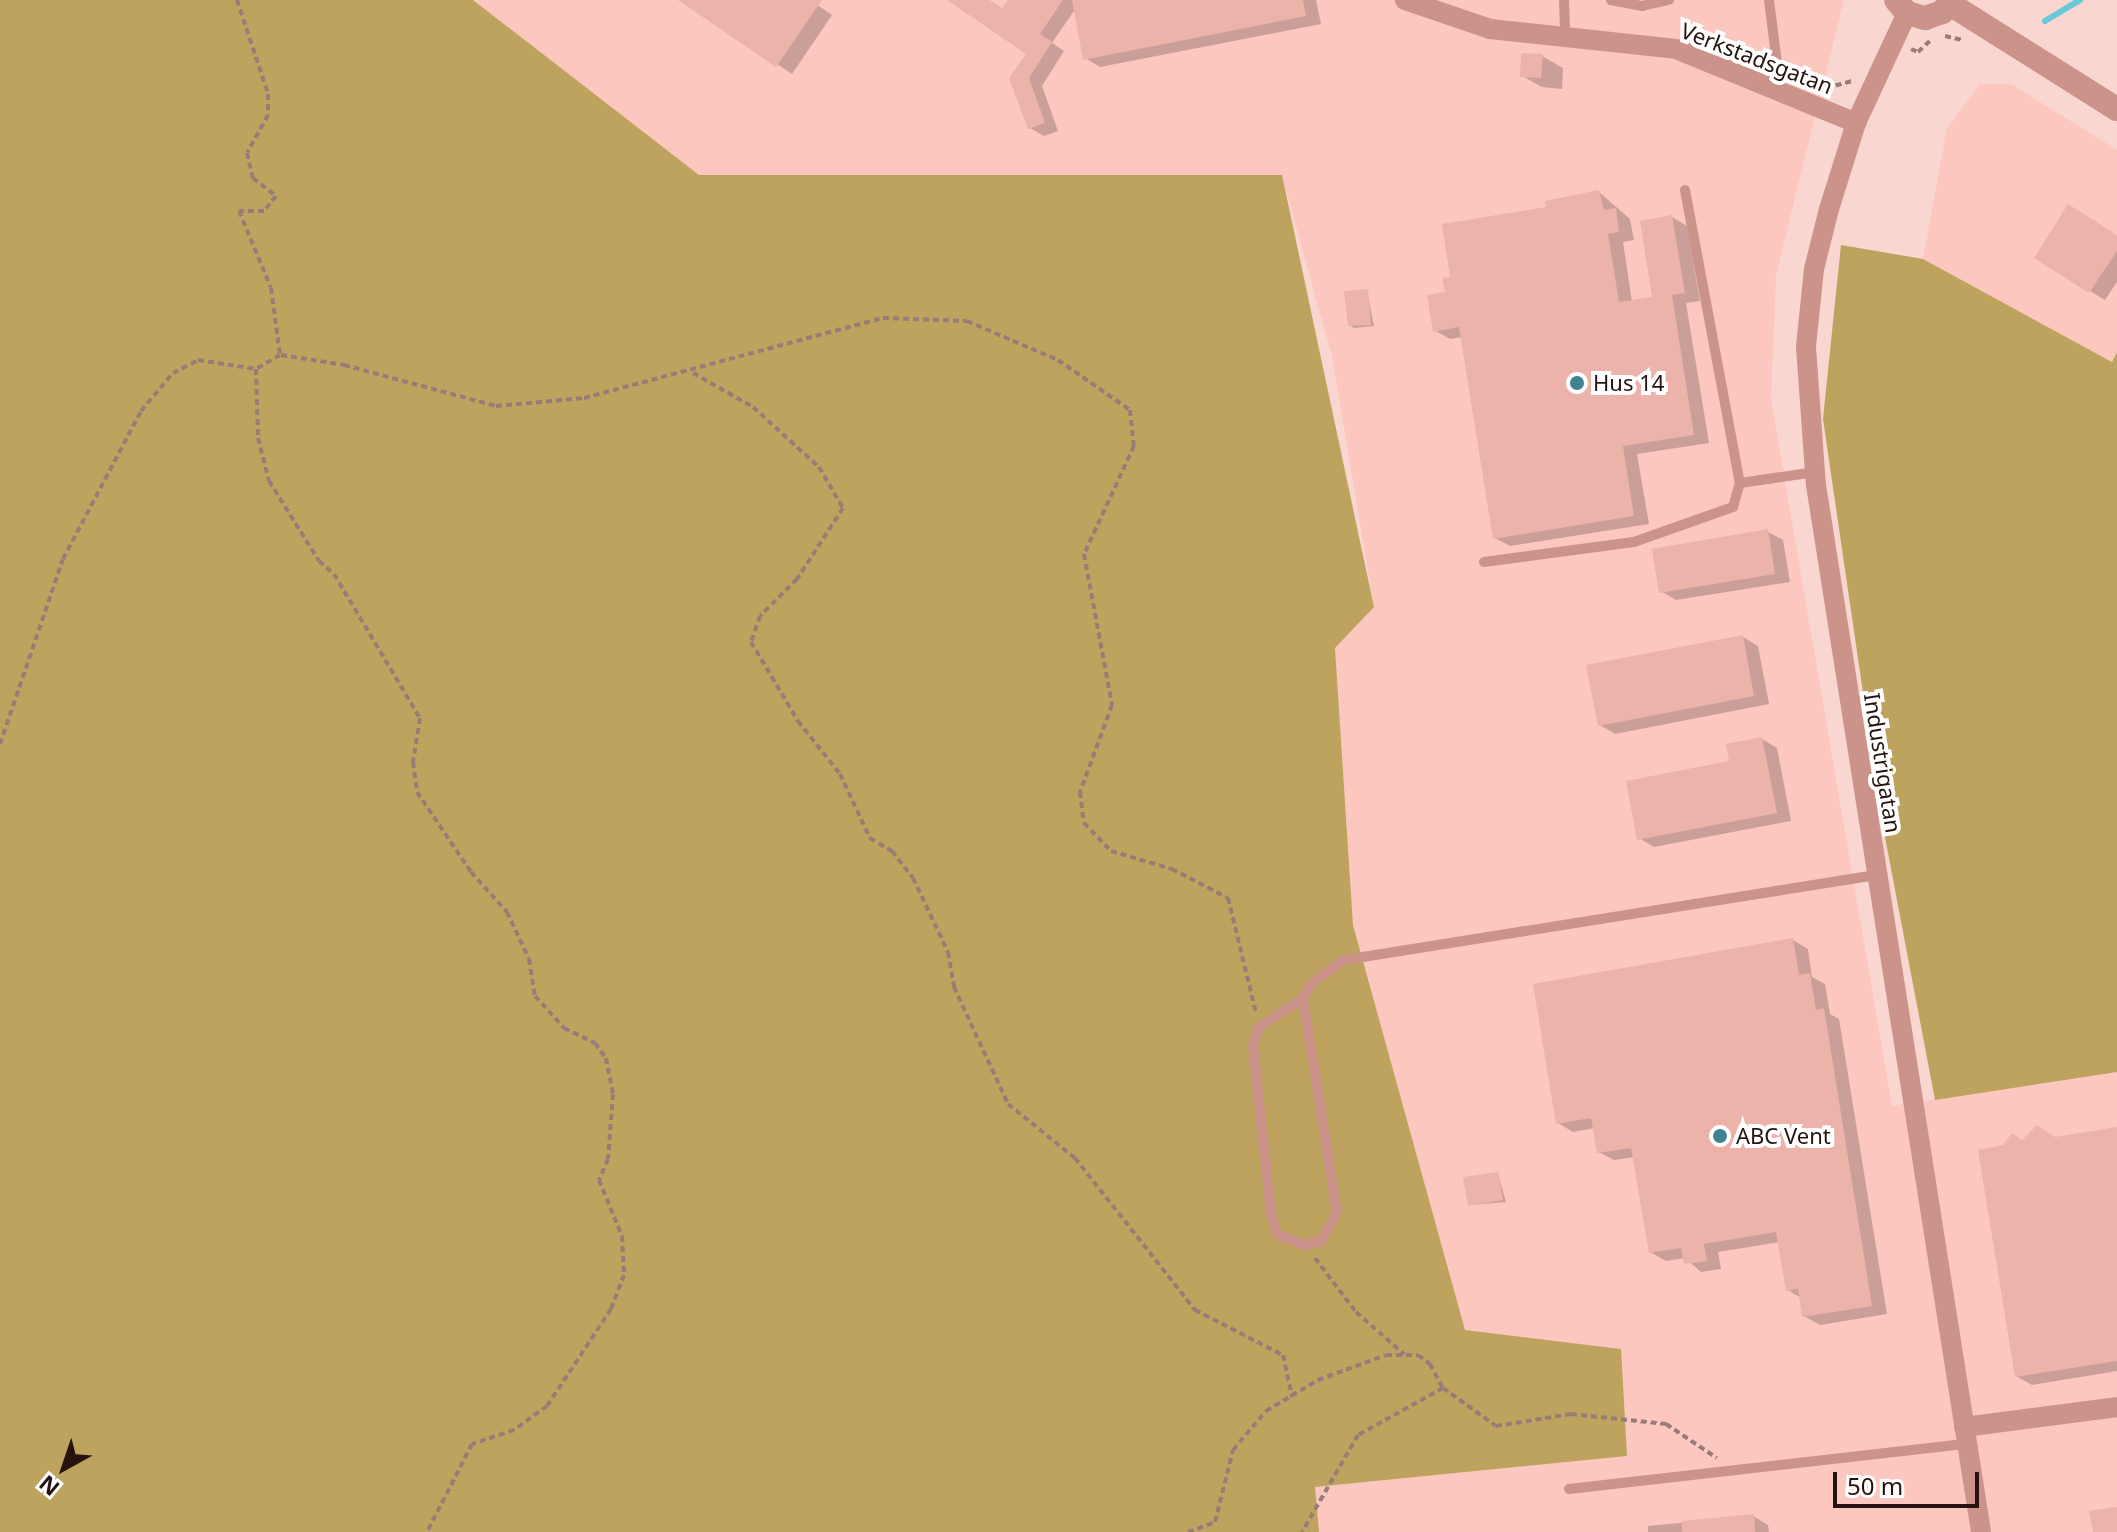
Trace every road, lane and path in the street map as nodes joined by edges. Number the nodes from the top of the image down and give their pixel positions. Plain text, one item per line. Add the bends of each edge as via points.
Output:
1 (237, 0) edge
2 (1405, 0) edge
3 (1564, 0) edge
4 (1611, 0) edge
5 (1669, 0) edge
6 (1769, 0) edge
7 (1951, 2) edge
8 (1902, 6) edge
9 (1447, 8) edge
10 (1565, 35) junction
11 (1896, 41) junction
12 (1974, 46) dead end
13 (1861, 75) dead end
14 (1813, 86) dead end
15 (1773, 87) junction
16 (2117, 109) edge
17 (1856, 123) junction
18 (1685, 190) dead end
19 (280, 355) junction
20 (256, 369) junction
21 (693, 373) junction
22 (1815, 472) junction
23 (1740, 483) junction
24 (1484, 562) dead end
25 (0, 744) edge
26 (1876, 875) junction
27 (1303, 998) junction
28 (1259, 1027) junction
29 (1305, 1245) junction
30 (1406, 1355) junction
31 (1443, 1388) junction
32 (1292, 1397) junction
33 (2117, 1407) edge
34 (1965, 1435) junction
35 (1736, 1470) junction
36 (1569, 1489) dead end
37 (427, 1532) edge
38 (1188, 1532) edge
39 (1302, 1532) edge
40 (1981, 1532) edge

1 - 19 path via 268,94 268,115 247,153 253,178 276,196 264,211 239,211 271,288
2 - 9 street, Verkstadsgatan
3 - 10 lane
4 - 5 lane via 1642,6
6 - 15 lane via 1778,71
7 - 8 street via 1931,17
7 - 16 street
8 - 11 street, Industrigatan
9 - 10 street, Verkstadsgatan via 1490,29
10 - 15 street, Verkstadsgatan via 1676,49
11 - 12 path via 1918,52 1933,39 1949,35
11 - 17 street, Industrigatan
13 - 14 path via 1830,89
15 - 17 street, Verkstadsgatan
17 - 22 street, Industrigatan via 1814,269 1806,347
18 - 23 lane
19 - 20 path
19 - 21 path via 344,365 496,406 584,398
20 - 25 path via 198,360 173,373 141,411 63,559
20 - 37 path via 259,447 269,481 319,561 334,574 420,718 413,762 417,792 471,872 507,912 529,959 535,996 564,1028 595,1043 606,1058 613,1094 608,1159 599,1180 622,1236 624,1275 611,1309 547,1406 514,1430 472,1444
21 - 28 path via 883,318 967,321 1058,360 1130,410 1134,446 1084,554 1112,705 1080,792 1084,823 1111,851 1172,869 1228,898
21 - 32 path via 753,407 819,467 843,508 797,579 760,616 751,642 798,721 840,774 870,838 892,851 913,878 948,952 954,987 1008,1104 1075,1158 1195,1310 1283,1355
22 - 23 lane
22 - 26 street, Industrigatan
23 - 24 lane via 1733,507 1634,542
26 - 27 lane via 1344,960 1312,983
26 - 34 street, Industrigatan
27 - 28 lane
27 - 29 lane via 1337,1212 1321,1241
28 - 29 lane via 1253,1045 1271,1214 1277,1234
29 - 30 path via 1356,1312
30 - 31 path via 1430,1364
30 - 32 path via 1386,1355 1318,1380
31 - 35 path via 1496,1426 1571,1414 1666,1424
31 - 39 path via 1358,1435
32 - 38 path via 1266,1411 1233,1450 1215,1522
33 - 34 street
34 - 35 lane
34 - 40 street, Industrigatan
35 - 36 lane

